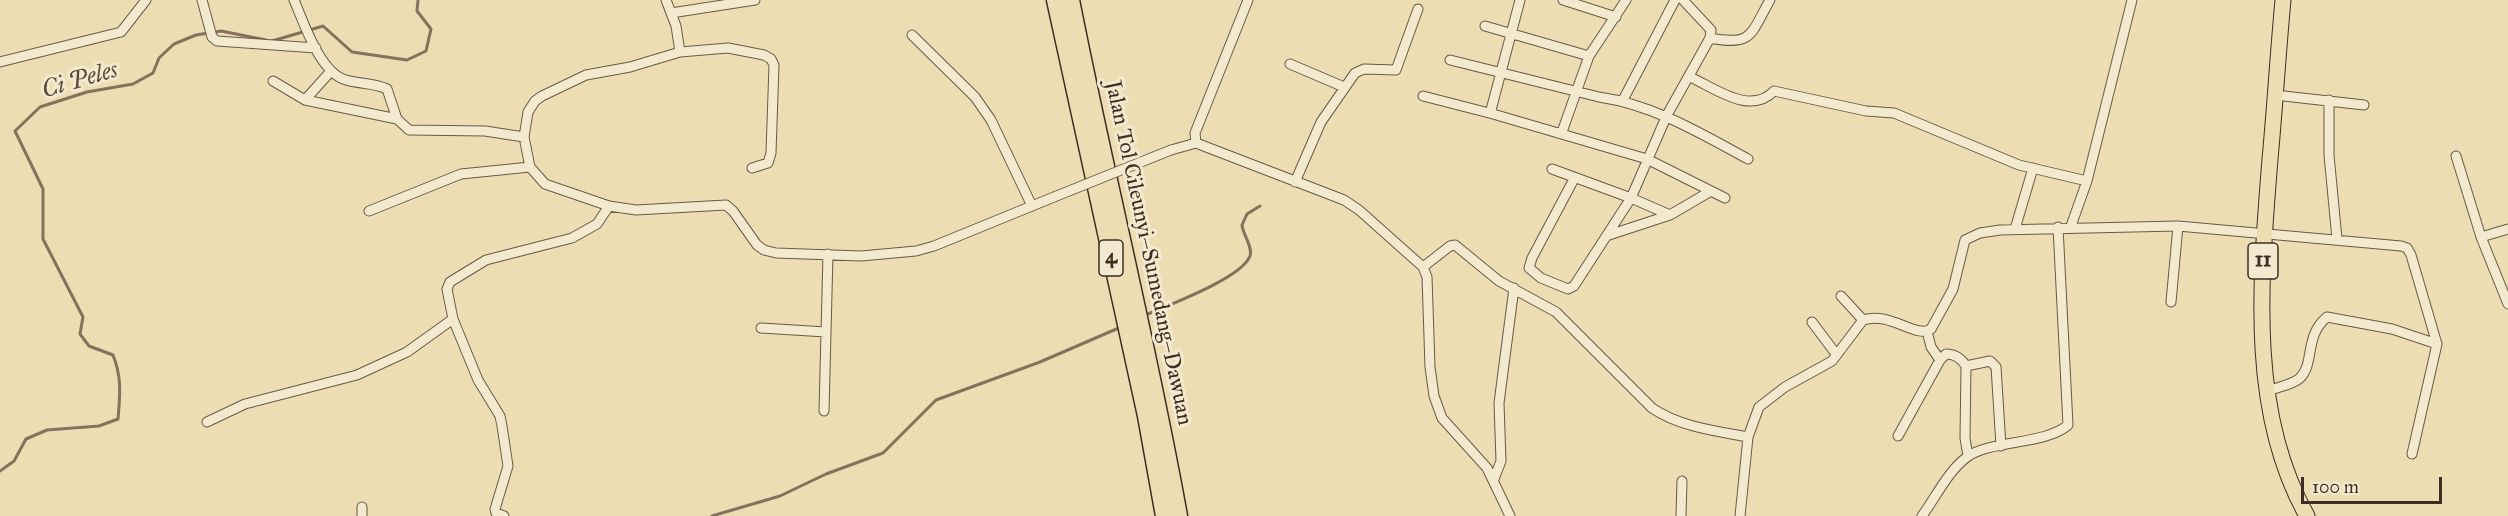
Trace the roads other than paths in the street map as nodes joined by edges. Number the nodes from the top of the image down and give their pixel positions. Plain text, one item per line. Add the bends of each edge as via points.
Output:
1 (146, 0) edge
2 (202, 0) edge
3 (294, 0) edge
4 (666, 0) edge
5 (755, 0) edge
6 (1055, 0) edge
7 (1071, 0) edge
8 (1248, 0) edge
9 (1520, 0) edge
10 (1563, 0) edge
11 (1626, 0) edge
12 (1675, 0) edge
13 (1683, 0) edge
14 (1770, 0) edge
15 (2132, 0) edge
16 (2283, 0) edge
17 (1592, 4) edge
18 (1418, 9) dead end
19 (671, 13) junction
20 (1616, 17) junction
21 (1485, 26) dead end
22 (1512, 33) junction
23 (912, 35) dead end
24 (1710, 38) junction
25 (316, 48) junction
26 (680, 52) junction
27 (1589, 56) junction
28 (1450, 60) dead end
29 (0, 63) edge
30 (1290, 64) dead end
31 (332, 71) junction
32 (1502, 73) junction
33 (1690, 77) junction
34 (273, 81) dead end
35 (1344, 87) junction
36 (1576, 91) junction
37 (2276, 95) junction
38 (1423, 96) dead end
39 (305, 100) junction
40 (1623, 100) junction
41 (2329, 100) junction
42 (2364, 105) dead end
43 (1493, 114) junction
44 (1667, 116) junction
45 (397, 119) junction
46 (1562, 132) junction
47 (524, 136) junction
48 (1196, 143) junction
49 (2456, 156) dead end
50 (1647, 159) junction
51 (1748, 159) dead end
52 (531, 167) junction
53 (752, 168) dead end
54 (2033, 168) junction
55 (1552, 169) dead end
56 (1574, 178) junction
57 (2087, 181) junction
58 (1295, 182) junction
59 (1711, 191) junction
60 (1631, 198) junction
61 (1725, 198) dead end
62 (609, 206) junction
63 (1032, 206) junction
64 (369, 211) dead end
65 (1670, 215) junction
66 (2178, 225) junction
67 (2071, 226) junction
68 (2058, 227) junction
69 (2015, 229) junction
70 (2508, 229) edge
71 (2264, 235) junction
72 (1609, 236) junction
73 (2481, 237) junction
74 (2337, 239) junction
75 (828, 254) junction
76 (1423, 267) junction
77 (1514, 288) junction
78 (1841, 296) dead end
79 (2170, 302) dead end
80 (2508, 304) edge
81 (453, 319) junction
82 (1863, 320) junction
83 (1812, 322) dead end
84 (761, 328) dead end
85 (1927, 331) junction
86 (826, 332) junction
87 (2437, 344) junction
88 (1836, 354) junction
89 (1940, 360) junction
90 (1966, 366) junction
91 (2268, 391) junction
92 (824, 411) dead end
93 (207, 422) dead end
94 (1898, 436) dead end
95 (1748, 437) junction
96 (2001, 446) junction
97 (2412, 454) dead end
98 (1968, 456) junction
99 (1494, 479) junction
100 (1682, 481) dead end
101 (504, 516) edge
102 (1164, 516) edge
103 (1179, 516) edge
104 (1510, 516) edge
105 (1681, 516) edge
106 (1740, 516) edge
107 (1923, 516) edge
108 (2307, 516) edge

1 - 29 street via 122,32
2 - 25 street via 217,41
3 - 25 street
4 - 19 street
5 - 19 street
6 - 102 highway, Jalan Tol Cileunyi–Sumedang–Dawuan / 4 via 1146,416
7 - 103 highway, Jalan Tol Cileunyi–Sumedang–Dawuan / 4
8 - 48 street via 1195,133
9 - 22 street
10 - 17 street
11 - 20 street
12 - 40 street
13 - 24 street via 1711,30
14 - 24 street via 1748,37 1737,42
15 - 57 street
16 - 37 highway, 11
17 - 20 street
18 - 35 street via 1396,70 1364,69 1355,73
19 - 26 street
20 - 27 street
21 - 22 street
22 - 27 street
22 - 32 street
23 - 63 street via 975,97 991,120
24 - 33 street
25 - 31 street
26 - 47 street via 586,75 542,96 528,112
26 - 53 street via 728,48 764,55 773,62 770,158 768,163
27 - 36 street
28 - 32 street
30 - 35 street
31 - 39 street
31 - 45 street via 347,81 387,89
32 - 36 street
32 - 43 street
33 - 44 street
33 - 54 street via 1744,102 1766,100 1774,91 1866,111 1894,113
34 - 39 street
35 - 58 street via 1321,122
36 - 40 street
36 - 46 street
37 - 41 street
37 - 71 highway, 11
38 - 43 street
39 - 45 street
40 - 44 street
41 - 42 street
41 - 74 street via 2329,155
43 - 46 street
44 - 50 street
44 - 51 street
45 - 47 street via 409,130
46 - 50 street
47 - 52 street
48 - 58 street
48 - 63 street, bridge
49 - 73 street
50 - 59 street
50 - 60 street
52 - 62 street via 545,184
52 - 64 street via 461,174
54 - 57 street
54 - 69 street
55 - 56 street
56 - 60 street
56 - 72 street via 1532,258 1530,272 1571,288
57 - 67 street
58 - 76 street via 1344,200
59 - 61 street
59 - 65 street
60 - 65 street
60 - 72 street
62 - 75 street via 657,210 726,205 764,250
62 - 81 street via 597,224 572,238 469,268 447,289
63 - 75 street via 923,249 861,256
65 - 72 street
66 - 67 street
66 - 71 street
66 - 79 street
67 - 68 street
68 - 69 street
68 - 96 street via 2069,420 2065,428
69 - 85 street via 1980,233 1965,240 1953,289 1935,325
70 - 73 street
71 - 74 street
71 - 91 highway, 11 via 2262,299
73 - 80 street
74 - 87 street via 2407,248
75 - 86 street
76 - 77 street via 1453,245 1498,281
76 - 99 street via 1437,408
77 - 95 street via 1556,312 1665,417
77 - 99 street via 1499,403 1501,461
78 - 82 street
81 - 93 street via 420,345 357,375 245,404
81 - 101 street via 478,380 500,416 508,466 495,509
82 - 85 street via 1881,317
82 - 88 street
83 - 88 street
84 - 86 street
85 - 89 street
86 - 92 street
87 - 91 street via 2392,329 2327,317 2312,336 2302,375
87 - 97 street
88 - 95 street via 1828,364 1768,397 1759,407
89 - 90 street via 1952,354
89 - 94 street
90 - 96 street via 1990,361 1996,367
90 - 98 street
91 - 108 highway, 11 via 2279,448
95 - 106 street
96 - 98 street
98 - 107 street
99 - 104 street
100 - 105 street

